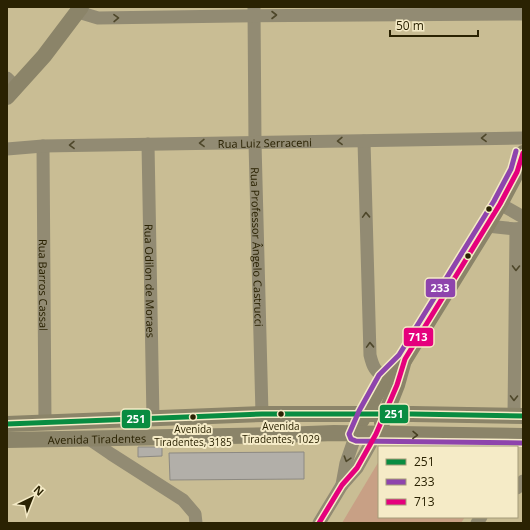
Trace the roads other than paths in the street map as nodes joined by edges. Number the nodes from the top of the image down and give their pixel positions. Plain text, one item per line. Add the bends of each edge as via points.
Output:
1 (79, 9) edge
2 (254, 11) edge
3 (523, 14) edge
4 (10, 87) edge
5 (523, 138) edge
6 (364, 140) junction
7 (255, 143) junction
8 (148, 144) junction
9 (43, 146) junction
10 (7, 149) edge
11 (523, 154) edge
12 (500, 204) junction
13 (523, 217) edge
14 (487, 226) junction
15 (520, 228) edge
16 (405, 359) junction
17 (385, 379) junction
18 (262, 414) junction
19 (365, 414) junction
20 (386, 414) junction
21 (518, 416) edge
22 (153, 419) junction
23 (45, 423) junction
24 (7, 424) edge
25 (356, 434) junction
26 (376, 434) junction
27 (89, 439) junction
28 (521, 439) edge
29 (7, 440) edge
30 (342, 485) junction
31 (196, 523) edge
32 (319, 523) edge

1 -> 2 street via 98,18
1 - 4 main road via 44,56
2 -> 3 street
2 - 7 street, Rua Professor Ângelo Castrucci
5 -> 6 street, Rua Luiz Serraceni
6 -> 7 street, Rua Luiz Serraceni
17 -> 6 street via 376,372 370,355
7 -> 8 street, Rua Luiz Serraceni
7 - 18 street, Rua Professor Ângelo Castrucci
8 -> 9 street, Rua Luiz Serraceni
8 - 22 street, Rua Odilon de Moraes
9 - 10 street, Rua Luiz Serraceni
9 - 23 street, Rua Barros Cassal
11 - 12 main road via 517,172
12 - 13 street
12 - 14 main road
14 - 15 street
14 - 16 main road
15 -> 21 street
16 - 17 main road
16 - 20 main road via 398,386
17 - 19 main road
18 - 19 main road, Avenida Tiradentes
18 - 22 main road, Avenida Tiradentes
19 - 20 main road, Avenida Tiradentes
19 - 25 main road
20 - 21 main road, Avenida Tiradentes
20 - 26 main road
22 - 23 main road, Avenida Tiradentes
23 - 24 main road, Avenida Tiradentes
25 - 26 main road, Avenida Tiradentes
25 - 27 main road, Avenida Tiradentes
25 -> 30 street
26 -> 28 main road, Avenida Tiradentes
26 - 30 street via 357,468
27 - 29 main road, Avenida Tiradentes
27 - 31 street via 183,500 195,514
30 - 32 street

